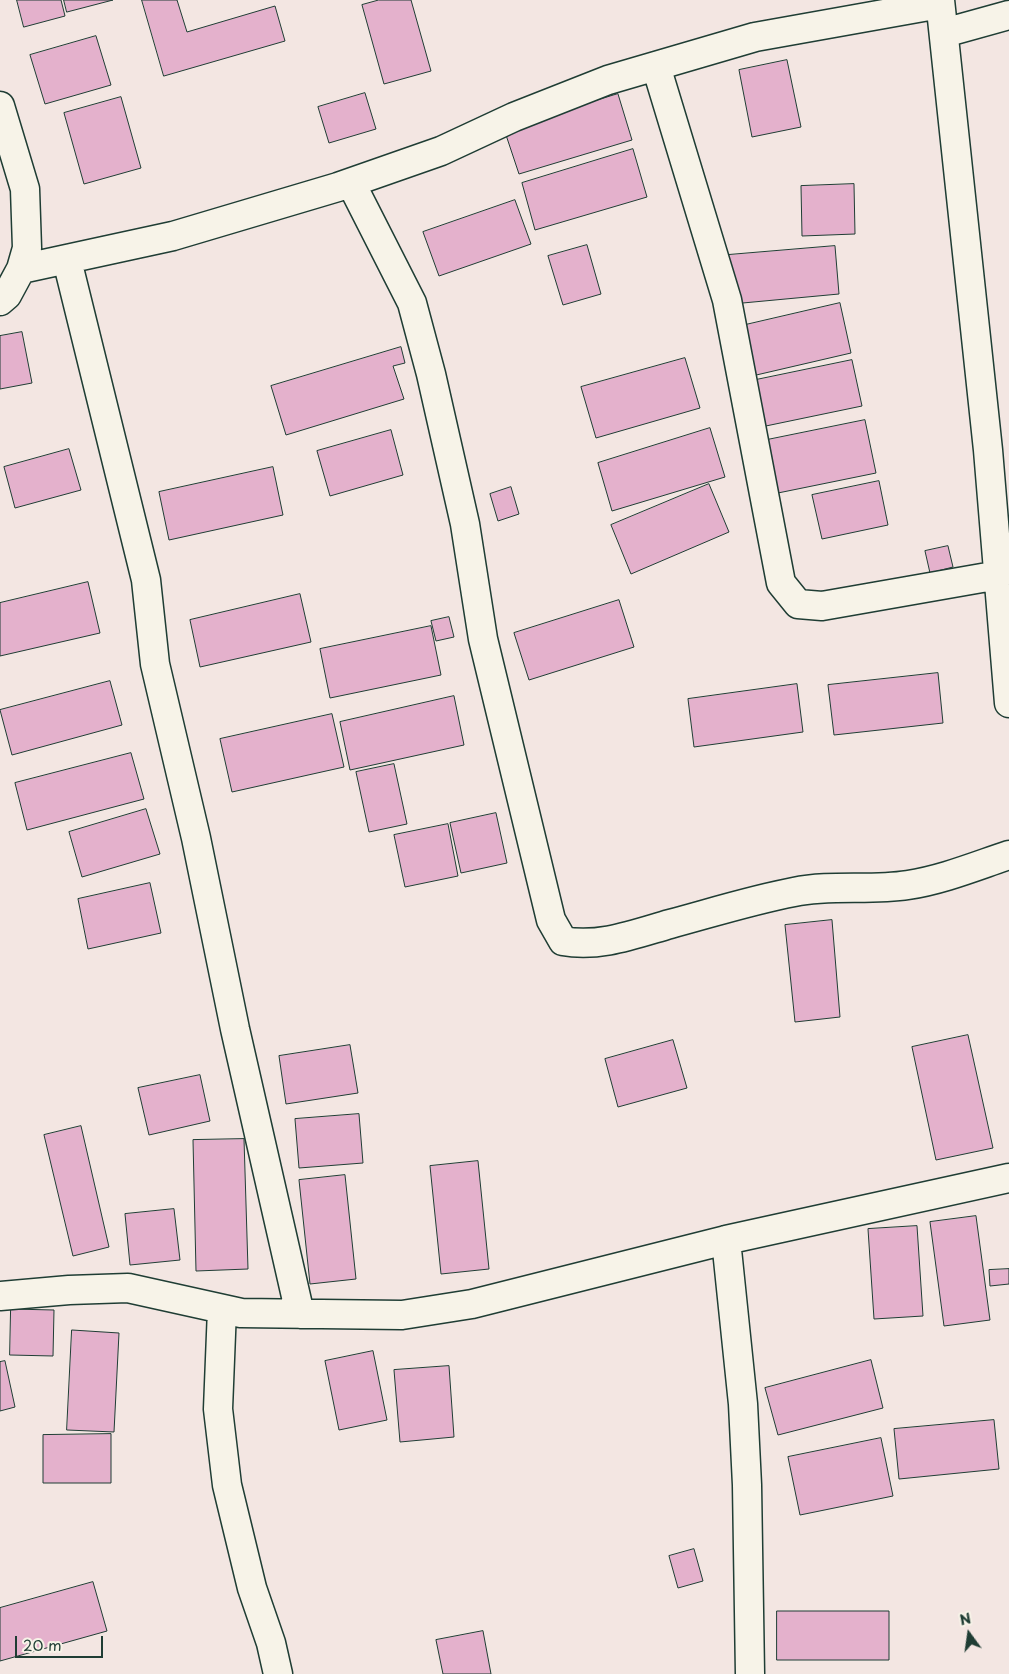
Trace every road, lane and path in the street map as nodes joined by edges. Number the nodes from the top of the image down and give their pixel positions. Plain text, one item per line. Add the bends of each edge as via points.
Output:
1 (940, 2) edge
2 (1009, 16) edge
3 (944, 33) junction
4 (656, 66) junction
5 (0, 106) edge
6 (351, 183) junction
7 (67, 260) junction
8 (21, 269) junction
9 (0, 301) edge
10 (999, 446) edge
11 (999, 575) junction
12 (1009, 703) edge
13 (1009, 855) edge
14 (1009, 1178) edge
15 (726, 1240) junction
16 (0, 1296) edge
17 (222, 1309) junction
18 (300, 1314) junction
19 (278, 1674) edge
20 (750, 1674) edge

1 - 3 street
1 - 4 street via 755,36
2 - 3 street
3 - 10 street
4 - 6 street via 608,80 514,117 441,151
4 - 11 street via 727,300 781,583 798,604 822,606
5 - 8 street via 25,189 27,248
6 - 7 street via 173,236
6 - 13 street via 412,303 464,524 483,639 551,920 563,941 577,944 611,941 797,891 907,885 940,878
7 - 8 street
7 - 18 street via 146,580 155,664
8 - 9 street via 7,295
10 - 11 street
11 - 12 street
14 - 15 street
15 - 18 street via 472,1304 402,1315
15 - 20 street via 743,1404
16 - 17 street via 128,1288
17 - 18 street via 241,1313
17 - 19 street via 218,1409 227,1485 252,1588

